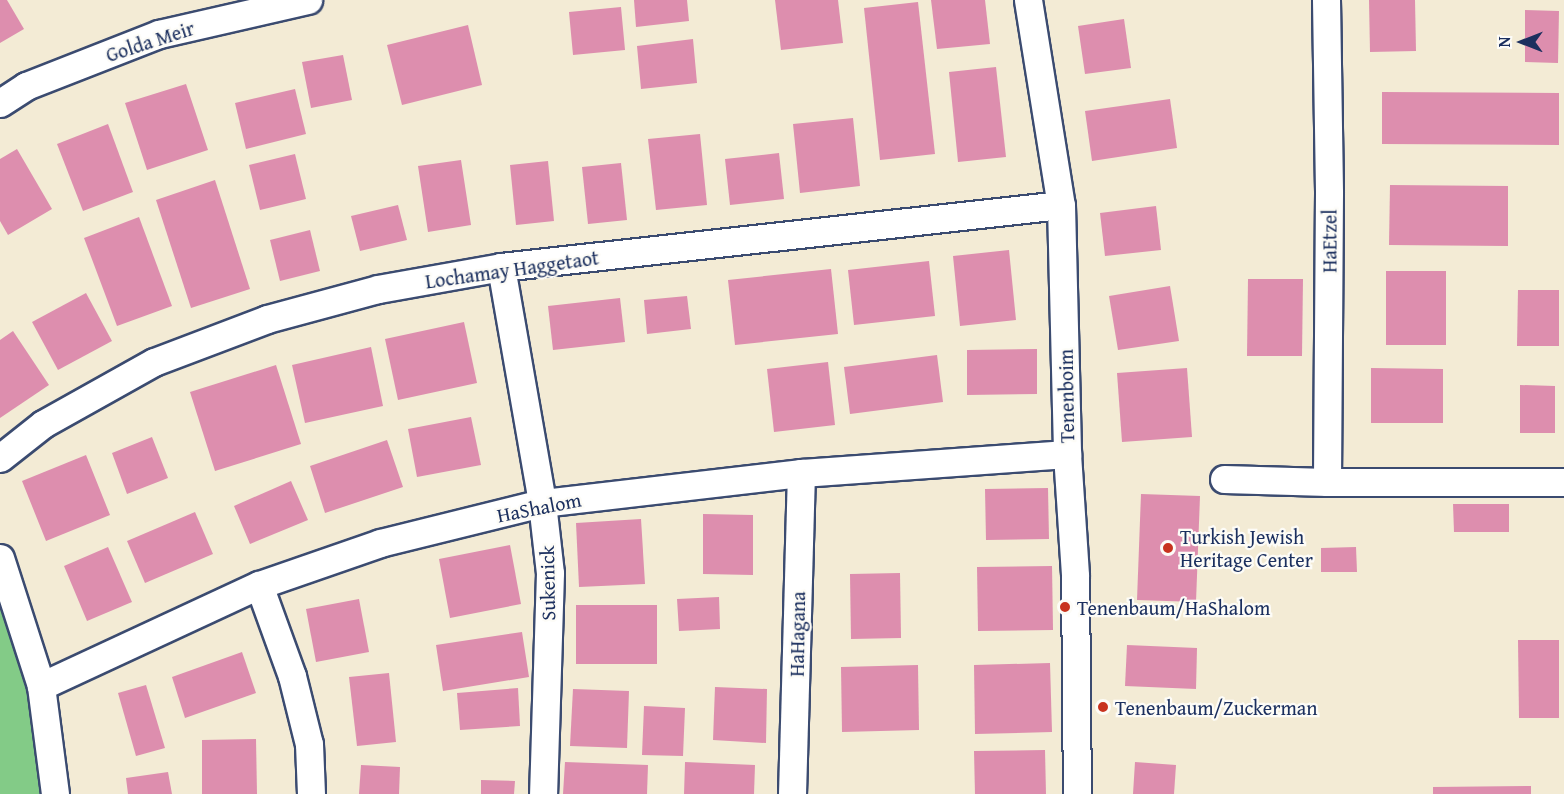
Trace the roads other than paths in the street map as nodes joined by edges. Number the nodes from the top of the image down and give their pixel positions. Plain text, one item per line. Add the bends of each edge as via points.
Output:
1 (308, 0) edge
2 (1028, 0) edge
3 (1326, 0) edge
4 (0, 103) edge
5 (1061, 205) junction
6 (501, 267) junction
7 (1067, 454) junction
8 (0, 458) edge
9 (801, 473) junction
10 (1224, 479) dead end
11 (1327, 482) junction
12 (1564, 482) edge
13 (542, 502) junction
14 (0, 558) edge
15 (259, 585) junction
16 (41, 686) junction
17 (55, 794) edge
18 (311, 794) edge
19 (543, 794) edge
20 (792, 794) edge
21 (1077, 794) edge

1 - 4 street, Golda Meir via 159,34 26,86
2 - 5 street, Tenenboim
3 - 11 street, HaEtzel
5 - 6 street, Lochamay Haggetaot
5 - 7 street, Tenenboim
6 - 8 street, Lochamay Haggetaot via 378,289 267,319 164,358 43,424
6 - 13 street, Sukenick
7 - 9 street, HaShalom
7 - 21 street, Tenenboim via 1075,576
9 - 13 street, HaShalom
9 - 20 street, HaHagana
10 - 11 street
11 - 12 street
13 - 15 street, HaShalom via 380,543
13 - 19 street, Sukenick via 550,573
14 - 16 street
15 - 16 street, HaShalom
15 - 18 street via 295,687 309,744
16 - 17 street

